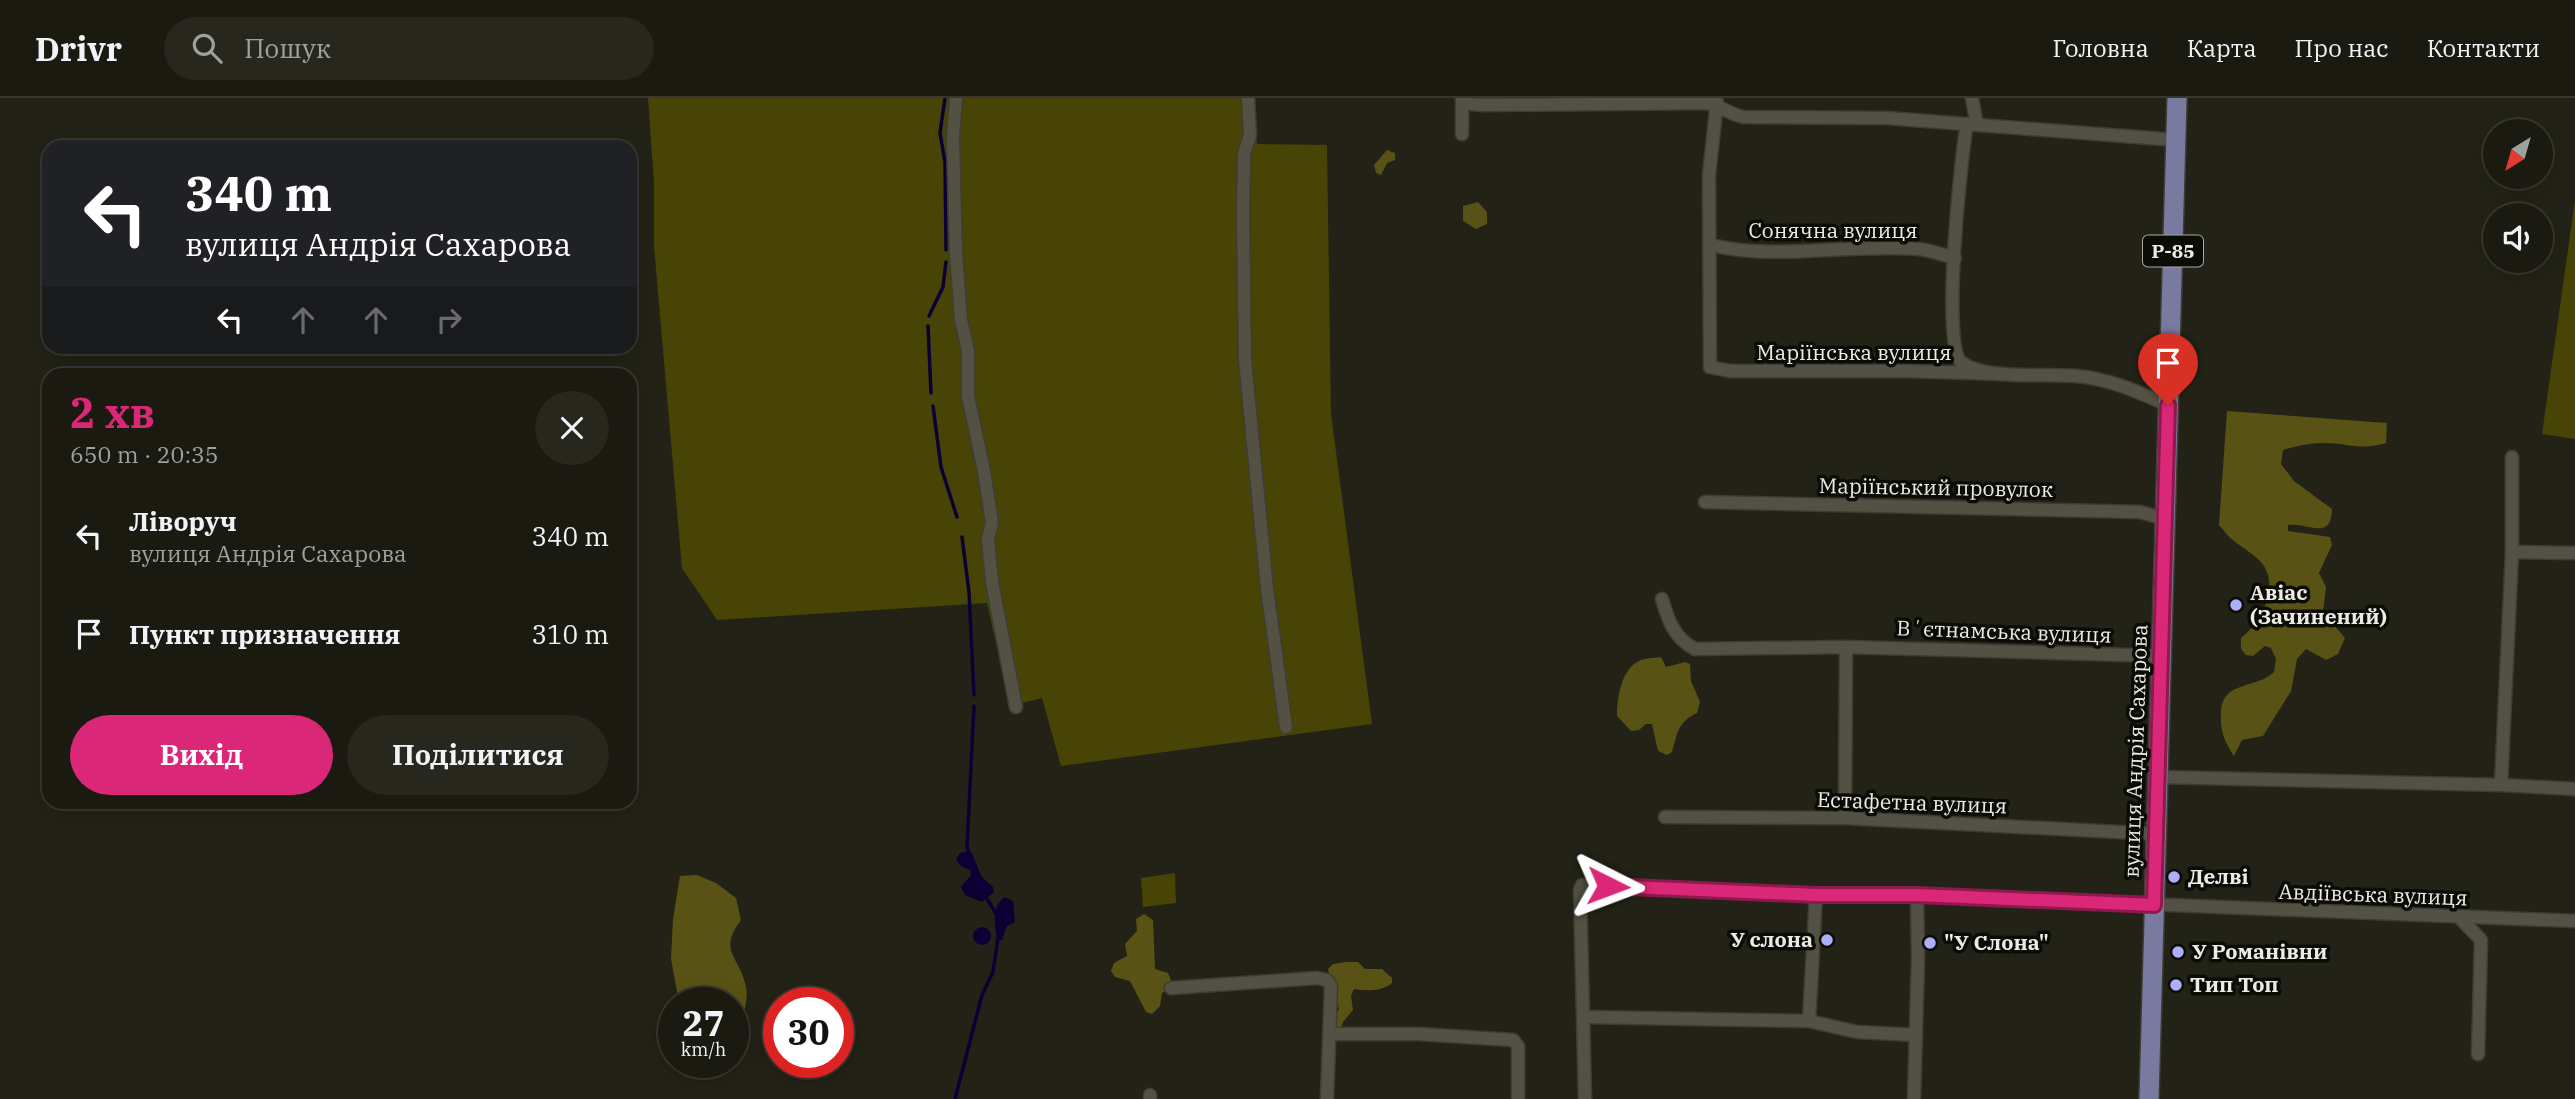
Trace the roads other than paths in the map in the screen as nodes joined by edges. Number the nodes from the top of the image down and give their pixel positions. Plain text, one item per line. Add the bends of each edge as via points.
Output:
1 (956, 98) edge
2 (1248, 98) edge
3 (1462, 98) edge
4 (1972, 98) edge
5 (2177, 98) edge
6 (1717, 102) edge
7 (1972, 124) junction
8 (1462, 134) dead end
9 (2176, 140) junction
10 (1711, 245) junction
11 (1955, 258) junction
12 (2003, 374) junction
13 (2168, 405) junction
14 (2512, 457) dead end
15 (1705, 502) dead end
16 (2165, 519) junction
17 (2512, 552) junction
18 (2575, 553) edge
19 (1662, 599) dead end
20 (1846, 647) junction
21 (2161, 656) junction
22 (1016, 707) dead end
23 (1286, 727) dead end
24 (2158, 777) junction
25 (2501, 785) junction
26 (2575, 789) edge
27 (1664, 817) dead end
28 (1845, 818) junction
29 (2158, 834) junction
30 (1816, 895) junction
31 (1917, 895) junction
32 (2154, 905) junction
33 (2459, 918) junction
34 (2500, 919) junction
35 (2575, 921) edge
36 (2481, 940) junction
37 (1171, 988) dead end
38 (1584, 1017) junction
39 (1809, 1021) junction
40 (1331, 1034) junction
41 (1916, 1035) junction
42 (2478, 1054) dead end
43 (1327, 1099) edge
44 (1518, 1099) edge
45 (1585, 1099) edge
46 (1914, 1099) edge
47 (2149, 1099) edge

1 - 22 street via 956,253 968,351 968,396 992,523 988,539 992,582
2 - 23 street via 1250,135 1244,153 1243,215 1245,360
3 - 6 street via 1482,105
3 - 8 street
4 - 7 street
5 - 9 main road, Р-85
6 - 7 street via 1729,114 1743,117
6 - 10 street via 1709,175
7 - 9 street
7 - 11 street via 1955,215
9 - 13 main road, Р-85
10 - 11 street, Сонячна вулиця via 1731,250 1920,248
10 - 12 street, Маріїнська вулиця via 1709,363 1715,369
11 - 12 street via 1957,358 1974,368
12 - 13 street via 2090,378 2121,384
13 - 16 main road, вулиця Андрія Сахарова / Р-85
14 - 17 street
15 - 16 street, Маріїнський провулок via 2140,512
16 - 21 main road, вулиця Андрія Сахарова / Р-85
17 - 18 street
17 - 25 street
19 - 20 street, Вʼєтнамська вулиця via 1672,630 1695,649
20 - 21 street, Вʼєтнамська вулиця
20 - 28 street
21 - 24 main road, вулиця Андрія Сахарова / Р-85
24 - 25 street
24 - 29 main road, вулиця Андрія Сахарова / Р-85
25 - 26 street
27 - 28 street, Естафетна вулиця
28 - 29 street, Естафетна вулиця
29 - 32 main road, вулиця Андрія Сахарова / Р-85
30 - 31 street, Авдіївська вулиця
30 - 38 street, Авдіївська вулиця via 1583,885
30 - 39 street
31 - 32 street, Авдіївська вулиця
31 - 41 street
32 - 33 street, Авдіївська вулиця
32 - 47 main road, вулиця Андрія Сахарова / Р-85
33 - 34 street, Авдіївська вулиця
33 - 36 street
34 - 35 street, Авдіївська вулиця
34 - 36 street
36 - 42 street
37 - 40 street via 1327,980 1331,986
38 - 39 street
38 - 45 street
39 - 41 street via 1857,1032
40 - 43 street
40 - 44 street via 1513,1040 1518,1045
41 - 46 street

